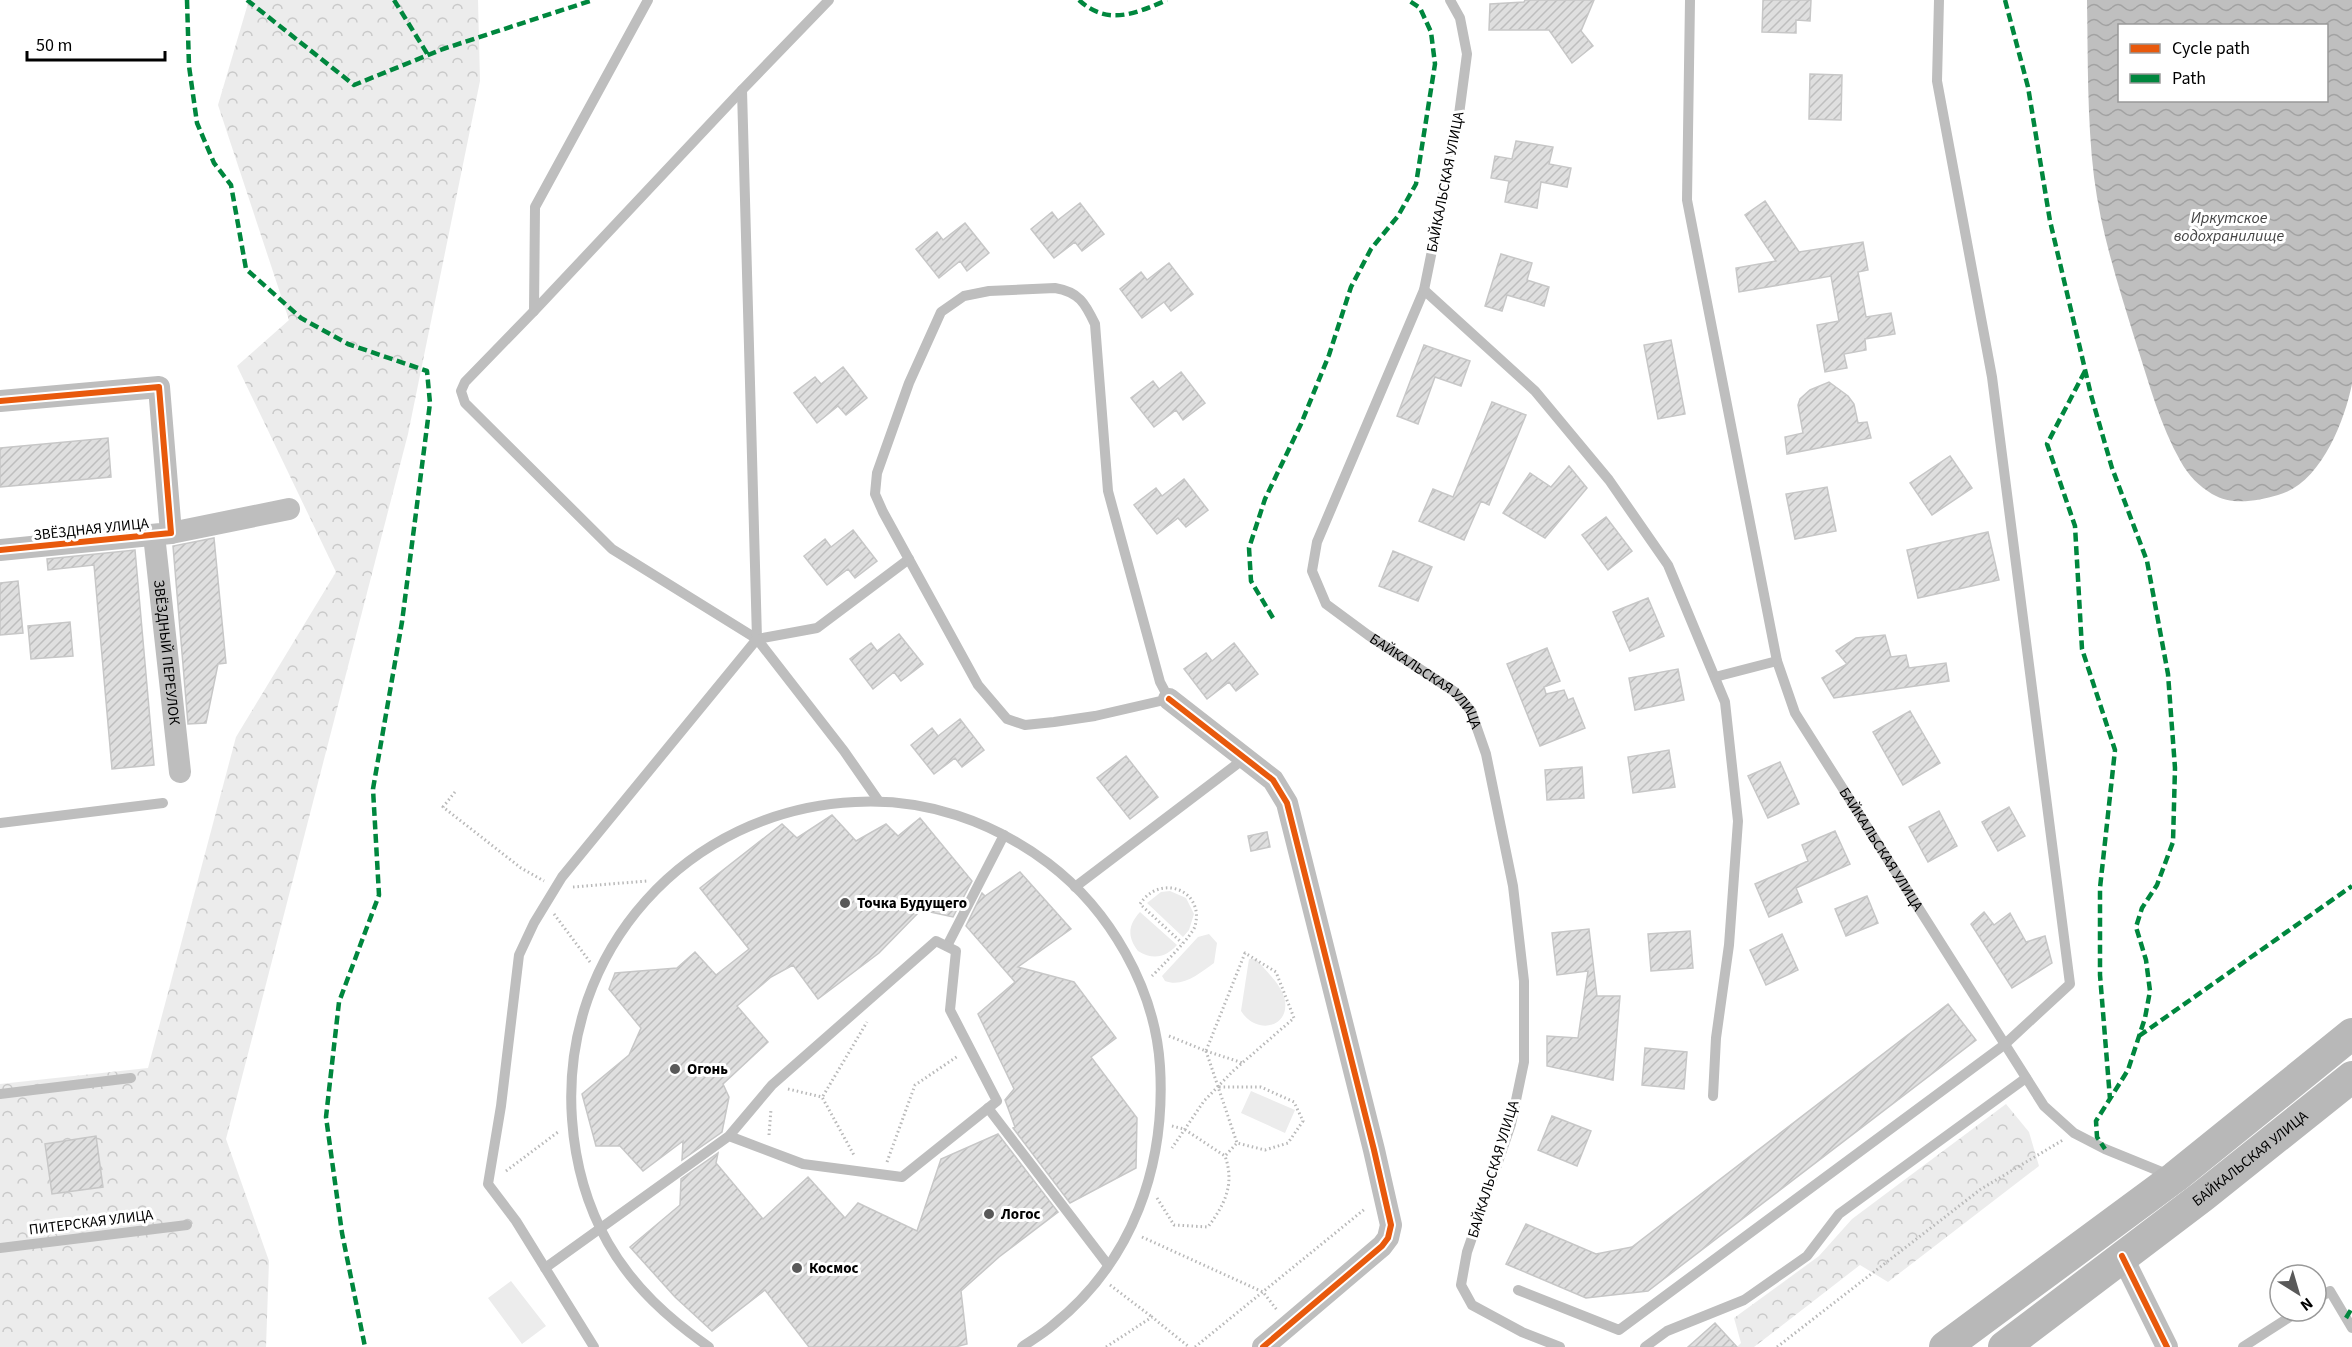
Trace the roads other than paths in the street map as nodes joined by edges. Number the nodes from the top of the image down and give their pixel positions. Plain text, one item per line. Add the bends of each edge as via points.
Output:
1 (648, 0) edge
2 (830, 0) edge
3 (1450, 0) edge
4 (1690, 0) edge
5 (1939, 0) edge
6 (742, 90) junction
7 (1424, 290) junction
8 (534, 311) junction
9 (0, 401) edge
10 (289, 509) dead end
11 (165, 529) junction
12 (0, 550) edge
13 (909, 559) junction
14 (756, 639) junction
15 (1777, 661) junction
16 (1715, 677) junction
17 (1169, 699) junction
18 (1245, 758) junction
19 (180, 772) dead end
20 (879, 800) junction
21 (164, 803) dead end
22 (0, 823) edge
23 (1004, 835) junction
24 (1075, 887) junction
25 (947, 946) junction
26 (2352, 1034) edge
27 (2004, 1045) junction
28 (2352, 1077) edge
29 (131, 1078) dead end
30 (2026, 1078) junction
31 (0, 1094) edge
32 (1713, 1096) dead end
33 (988, 1108) junction
34 (729, 1136) junction
35 (2175, 1177) junction
36 (187, 1226) dead end
37 (601, 1228) junction
38 (0, 1248) edge
39 (2122, 1257) junction
40 (1108, 1265) junction
41 (545, 1268) junction
42 (1518, 1290) dead end
43 (2328, 1293) edge
44 (2281, 1323) edge
45 (2352, 1328) edge
46 (594, 1347) edge
47 (709, 1347) edge
48 (1022, 1347) edge
49 (1263, 1347) edge
50 (1560, 1347) edge
51 (1645, 1347) edge
52 (1945, 1347) edge
53 (2004, 1347) edge
54 (2167, 1347) edge
55 (2243, 1347) edge

1 - 8 lane via 535,207
2 - 6 lane
3 - 7 lane, БАЙКАЛЬСКАЯ УЛИЦА via 1461,18 1467,54 1458,122
4 - 15 lane, БАЙКАЛЬСКАЯ УЛИЦА via 1687,200
5 - 27 lane via 1937,81 1992,377 2070,984
6 - 8 lane
6 - 14 lane
7 - 16 lane via 1535,391 1609,480 1668,565
7 - 50 lane, БАЙКАЛЬСКАЯ УЛИЦА via 1317,542 1312,570 1326,604 1455,692 1471,711 1486,754 1513,886 1524,981 1524,1062 1511,1124 1467,1251 1461,1285 1472,1305
8 - 14 lane via 465,382 461,391 465,403 612,549
9 - 11 street, ЗВЁЗДНЫЙ ПЕРЕУЛОК via 159,387
10 - 11 street, ЗВЁЗДНАЯ УЛИЦА
11 - 12 street, ЗВЁЗДНАЯ УЛИЦА
11 - 19 street, ЗВЁЗДНЫЙ ПЕРЕУЛОК
13 - 14 lane via 817,628
13 - 17 lane via 978,685 1007,719 1025,725 1054,722
13 - 17 lane via 875,494 877,473 909,382 941,312 964,297 989,291 1070,290 1085,303 1095,324 1108,490 1160,682
14 - 20 lane
14 - 41 lane via 555,888 519,955 488,1184
15 - 16 lane
15 - 27 lane, БАЙКАЛЬСКАЯ УЛИЦА via 1795,713
16 - 32 lane via 1725,702 1738,822
17 - 18 street
18 - 24 lane
18 - 49 street via 1273,780 1287,803 1391,1225 1382,1246
20 - 23 lane via 929,807 978,822
20 - 37 lane via 826,803 775,815 726,835 682,864 644,900 619,934 590,989 575,1040 570,1092 573,1144 586,1195
21 - 22 lane
23 - 24 lane via 1064,875
23 - 25 lane
24 - 40 lane via 1099,912 1127,955 1141,988 1160,1061 1162,1102 1157,1153 1143,1202
25 - 33 lane via 956,951 950,1010 997,1101
25 - 34 lane via 936,941 772,1085
26 - 35 main road, БАЙКАЛЬСКАЯ УЛИЦА
27 - 30 lane, БАЙКАЛЬСКАЯ УЛИЦА
27 - 42 lane via 1619,1330
28 - 39 main road, БАЙКАЛЬСКАЯ УЛИЦА
29 - 31 lane
30 - 35 lane, БАЙКАЛЬСКАЯ УЛИЦА via 2044,1106 2074,1133
30 - 51 lane via 1839,1214 1807,1256 1743,1300 1667,1331
33 - 34 lane via 902,1177 803,1164
33 - 40 lane
34 - 37 lane
35 - 52 main road, БАЙКАЛЬСКАЯ УЛИЦА
36 - 38 lane, ПИТЕРСКАЯ УЛИЦА
37 - 41 lane
37 - 47 lane via 638,1286 675,1323
39 - 53 main road, БАЙКАЛЬСКАЯ УЛИЦА
39 - 54 street
40 - 48 lane via 1054,1325
41 - 46 lane
43 - 45 lane
44 - 55 lane

